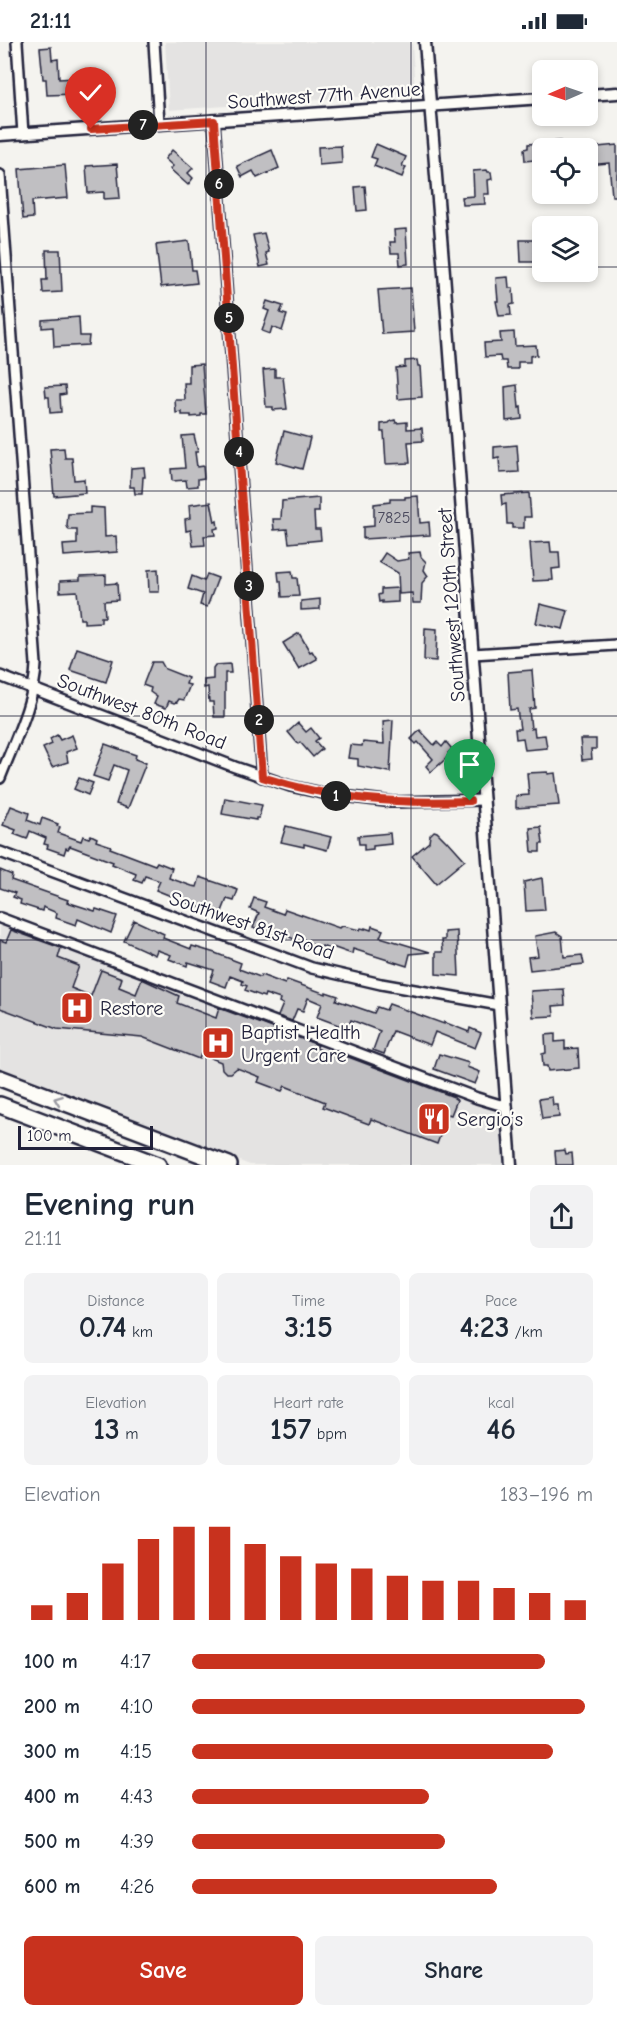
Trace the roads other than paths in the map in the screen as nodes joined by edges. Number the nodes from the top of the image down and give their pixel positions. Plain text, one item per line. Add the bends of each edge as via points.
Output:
1 (17, 42) edge
2 (154, 42) edge
3 (425, 42) edge
4 (617, 93) edge
5 (598, 94) edge
6 (532, 99) edge
7 (429, 105) junction
8 (214, 121) junction
9 (159, 124) junction
10 (23, 134) junction
11 (0, 135) edge
12 (0, 175) edge
13 (617, 645) edge
14 (473, 654) junction
15 (0, 676) edge
16 (32, 688) junction
17 (262, 777) junction
18 (0, 778) edge
19 (484, 800) junction
20 (0, 852) edge
21 (0, 918) edge
22 (499, 1005) junction
23 (0, 1078) edge
24 (0, 1105) edge
25 (507, 1107) junction
26 (112, 1121) junction
27 (103, 1144) junction
28 (158, 1165) edge
29 (229, 1165) edge
30 (512, 1165) edge

1 - 10 street
2 - 9 street
3 - 7 street, Southwest 120th Street
4 - 5 street
6 - 7 street, Southwest 77th Avenue
7 - 8 street, Southwest 77th Avenue
7 - 14 street, Southwest 120th Street
8 - 9 street, Southwest 77th Avenue
8 - 17 street
9 - 10 street, Southwest 77th Avenue
10 - 11 street, Southwest 77th Avenue
12 - 16 street via 35,643 36,674
13 - 14 street
14 - 19 street, Southwest 120th Street
15 - 16 street, Southwest 80th Road
16 - 17 street, Southwest 80th Road
16 - 18 street
17 - 19 street, Southwest 80th Road via 361,799 405,803
19 - 22 street, Southwest 120th Street
20 - 22 street, Southwest 81st Road via 312,968
21 - 25 street
22 - 25 street, Southwest 120th Street
26 -> 23 highway
24 - 27 highway
25 - 30 street, Southwest 120th Street
26 - 27 highway
26 - 29 highway
27 - 28 highway

